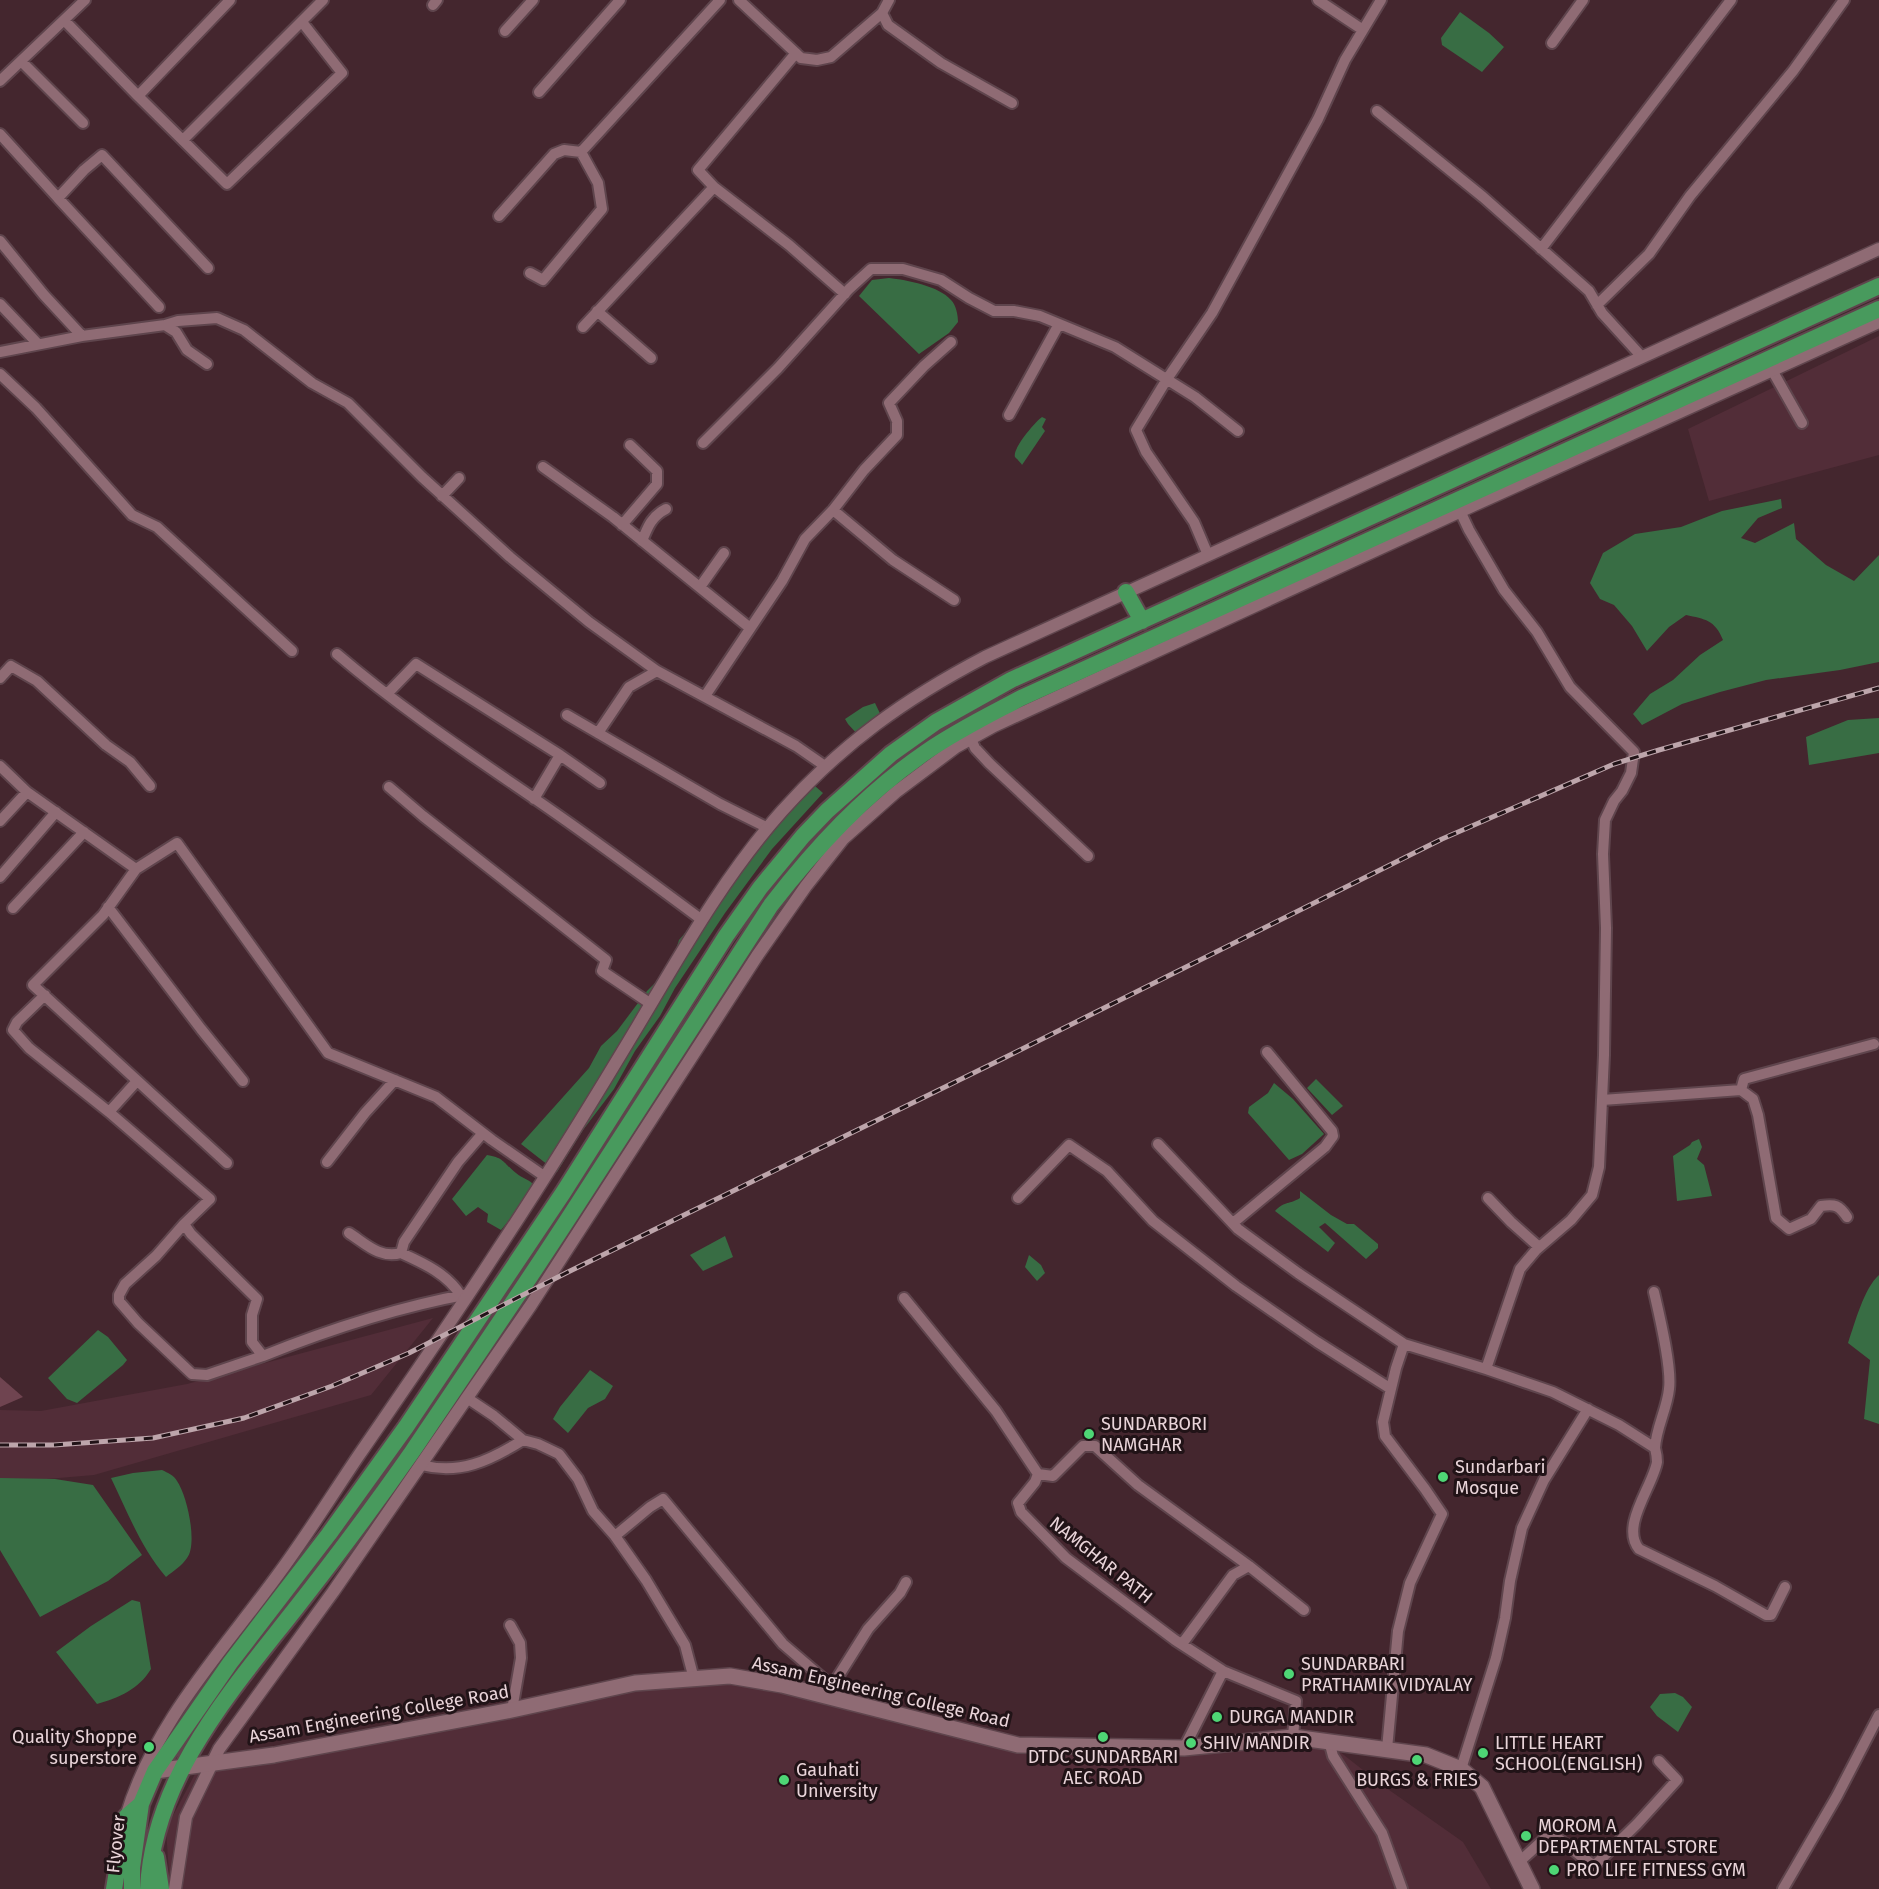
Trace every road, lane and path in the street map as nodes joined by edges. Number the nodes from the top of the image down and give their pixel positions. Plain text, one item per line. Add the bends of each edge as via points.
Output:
1 (85, 0) edge
2 (230, 0) edge
3 (323, 0) edge
4 (533, 0) edge
5 (620, 0) edge
6 (720, 0) edge
7 (740, 0) edge
8 (889, 0) edge
9 (1318, 0) edge
10 (1381, 0) edge
11 (1583, 0) edge
12 (1731, 0) edge
13 (1844, 0) edge
14 (882, 13) junction
15 (64, 20) junction
16 (302, 22) junction
17 (1363, 30) junction
18 (505, 31) dead end
19 (1552, 43) dead end
20 (796, 53) junction
21 (21, 61) junction
22 (0, 81) edge
23 (539, 92) dead end
24 (138, 96) junction
25 (1012, 103) dead end
26 (1377, 111) dead end
27 (83, 123) dead end
28 (0, 134) edge
29 (183, 140) junction
30 (580, 152) junction
31 (714, 187) junction
32 (58, 198) junction
33 (499, 216) dead end
34 (0, 241) edge
35 (1541, 249) junction
36 (1879, 249) edge
37 (208, 268) dead end
38 (530, 273) dead end
39 (1879, 286) edge
40 (845, 294) junction
41 (0, 304) edge
42 (1597, 305) junction
43 (159, 307) dead end
44 (1879, 309) edge
45 (597, 311) junction
46 (1879, 322) edge
47 (1059, 324) junction
48 (165, 325) junction
49 (583, 327) dead end
50 (82, 336) junction
51 (951, 342) dead end
52 (38, 344) junction
53 (0, 352) edge
54 (1642, 357) junction
55 (651, 358) dead end
56 (207, 364) dead end
57 (1772, 370) junction
58 (0, 375) edge
59 (1167, 379) junction
60 (1009, 415) dead end
61 (1802, 423) dead end
62 (1238, 431) dead end
63 (703, 443) dead end
64 (630, 445) dead end
65 (543, 467) dead end
66 (459, 478) dead end
67 (442, 496) junction
68 (666, 509) dead end
69 (833, 510) junction
70 (1460, 511) junction
71 (622, 525) junction
72 (642, 541) junction
73 (724, 554) dead end
74 (1208, 555) junction
75 (700, 587) junction
76 (1126, 592) junction
77 (954, 600) dead end
78 (1142, 621) junction
79 (750, 628) junction
80 (292, 651) dead end
81 (337, 654) dead end
82 (657, 670) junction
83 (0, 678) edge
84 (387, 694) junction
85 (705, 696) junction
86 (567, 715) dead end
87 (598, 733) junction
88 (971, 739) junction
89 (560, 755) junction
90 (0, 766) edge
91 (825, 766) junction
92 (600, 783) dead end
93 (150, 786) dead end
94 (389, 787) dead end
95 (23, 796) junction
96 (534, 798) junction
97 (52, 816) junction
98 (0, 821) edge
99 (768, 828) junction
100 (84, 832) junction
101 (1088, 856) dead end
102 (136, 869) junction
103 (0, 877) edge
104 (108, 907) junction
105 (13, 908) dead end
106 (702, 920) junction
107 (45, 995) junction
108 (651, 1004) junction
109 (1874, 1044) dead end
110 (1267, 1052) dead end
111 (395, 1080) junction
112 (136, 1081) junction
113 (243, 1081) dead end
114 (1741, 1090) junction
115 (1602, 1100) junction
116 (109, 1112) junction
117 (483, 1133) junction
118 (1158, 1144) dead end
119 (327, 1162) dead end
120 (227, 1163) dead end
121 (544, 1176) junction
122 (1018, 1198) dead end
123 (1488, 1198) dead end
124 (1846, 1217) dead end
125 (1233, 1223) junction
126 (184, 1224) junction
127 (349, 1233) dead end
128 (1539, 1247) junction
129 (401, 1253) junction
130 (1654, 1292) dead end
131 (465, 1295) junction
132 (904, 1298) dead end
133 (1404, 1344) junction
134 (263, 1356) junction
135 (1486, 1369) junction
136 (1391, 1389) junction
137 (467, 1398) junction
138 (1588, 1410) junction
139 (523, 1440) junction
140 (1655, 1448) junction
141 (420, 1465) junction
142 (1038, 1474) junction
143 (615, 1536) junction
144 (1249, 1566) junction
145 (906, 1582) dead end
146 (1785, 1587) dead end
147 (1304, 1610) dead end
148 (510, 1625) dead end
149 (1182, 1644) junction
150 (1223, 1671) junction
151 (694, 1679) junction
152 (829, 1691) junction
153 (512, 1710) junction
154 (1879, 1715) edge
155 (1293, 1737) junction
156 (1329, 1741) junction
157 (1184, 1748) junction
158 (1387, 1749) junction
159 (1659, 1761) dead end
160 (213, 1762) junction
161 (182, 1766) junction
162 (1461, 1769) junction
163 (155, 1771) junction
164 (141, 1804) junction
165 (126, 1817) junction
166 (154, 1841) junction
167 (1519, 1862) junction
168 (114, 1889) edge
169 (132, 1889) edge
170 (148, 1889) edge
171 (161, 1889) edge
172 (175, 1889) edge
173 (1402, 1889) edge
174 (1532, 1889) edge
175 (1783, 1889) edge

1 - 15 street
2 - 24 street
3 - 16 street
4 - 18 street
5 - 23 street
6 - 30 street
7 - 20 street
8 - 14 street
9 - 17 street
10 - 17 street
11 - 19 street
12 - 35 street
13 - 42 street via 1649,254
14 - 20 street via 831,57 817,60 801,58
14 - 25 street via 888,25 941,63
15 - 21 street
15 - 24 street
16 - 29 street
16 - 29 street via 342,73 292,123 227,184
17 - 59 street via 1212,313
20 - 31 street via 698,170
21 - 22 street
21 - 27 street
24 - 29 street
26 - 35 street
28 - 32 street
30 - 33 street via 564,150 554,154
30 - 38 street via 598,183 602,209 543,280
31 - 40 street
31 - 45 street
32 - 37 street via 102,155
32 - 43 street
34 - 50 street
35 - 42 street via 1588,291
36 - 54 street
39 - 78 highway
40 - 47 street via 871,269 903,269 941,280 994,311 1040,316
40 - 63 street
41 - 52 street
42 - 54 street
44 - 161 highway, Flyover via 1021,698 966,726 875,791 806,860 771,905 579,1203 409,1455 219,1710
45 - 49 street
45 - 55 street
46 - 57 street
47 - 59 street via 1115,347
47 - 60 street
48 - 50 street
48 - 56 street via 176,332 187,350
48 - 67 street via 217,318 244,330 312,383 348,403
50 - 52 street
51 - 69 street via 890,403 897,435
52 - 53 street
54 - 74 street
57 - 61 street
57 - 70 street
58 - 80 street via 36,408 132,514 157,527
59 - 62 street
59 - 74 street via 1136,430 1146,452 1194,522
64 - 71 street via 657,471 657,484
65 - 71 street
66 - 67 street
67 - 82 street via 589,621
68 - 72 street via 656,514
69 - 77 street via 893,560
69 - 79 street via 805,539
70 - 88 street
70 - 115 street via 1504,590 1537,632 1570,687 1634,752 1631,773 1605,820
71 - 72 street
72 - 75 street
73 - 75 street
74 - 76 street
75 - 79 street
76 - 78 highway
76 - 91 street via 938,681 858,737
78 - 163 highway via 1011,680 928,727 852,788 790,851 726,936 563,1193 394,1444 230,1663
79 - 85 street
81 - 84 street
82 - 85 street
82 - 87 street via 629,687
83 - 93 street via 11,666 37,681 130,762
84 - 89 street via 416,664
84 - 96 street
85 - 91 street
86 - 87 street
87 - 99 street
88 - 101 street via 989,763
88 - 137 street via 896,792 843,839 806,886
89 - 92 street
89 - 96 street
90 - 95 street
91 - 99 street
94 - 108 street via 606,960 602,971
95 - 97 street
95 - 98 street
96 - 106 street
97 - 100 street
97 - 103 street
99 - 106 street
100 - 102 street
100 - 105 street
102 - 104 street
102 - 111 street via 177,843 328,1053
104 - 107 street via 33,985
104 - 113 street
106 - 108 street
107 - 112 street
107 - 116 street via 13,1030 29,1048
108 - 121 street
109 - 114 street via 1744,1079
110 - 125 street via 1333,1136 1325,1147
111 - 117 street via 436,1097
111 - 119 street
112 - 116 street
112 - 120 street
114 - 115 street
114 - 124 street via 1753,1099 1758,1115 1776,1218 1789,1229 1811,1219 1821,1206 1834,1204
115 - 128 street via 1599,1167 1592,1194
116 - 126 street via 210,1199
117 - 121 street
117 - 129 street via 458,1162 404,1242
118 - 125 street
121 - 131 street
122 - 136 street via 1069,1145 1107,1171 1153,1221 1236,1286
123 - 128 street
125 - 133 street via 1298,1273
126 - 134 street via 257,1299 252,1315 252,1342
126 - 134 street via 125,1284 119,1301 192,1374 207,1375
127 - 129 street via 378,1252 390,1256
128 - 135 street via 1520,1269
129 - 131 street via 427,1266
130 - 140 street via 1670,1386
131 - 134 street via 361,1320
131 - 165 street via 278,1575 196,1682 153,1748
132 - 142 street via 996,1411
133 - 135 street
133 - 136 street
135 - 138 street via 1553,1392
136 - 158 street via 1383,1422 1385,1436 1442,1514 1410,1583 1398,1631
137 - 139 street
137 - 141 street
138 - 140 street
138 - 162 street via 1544,1480 1522,1528 1496,1658
139 - 141 street via 502,1454 452,1470
139 - 143 street via 559,1454 578,1479 593,1511
140 - 146 street via 1657,1462 1632,1535 1639,1549 1766,1615 1772,1615
141 - 160 street
142 - 144 street via 1053,1476 1083,1446 1095,1446 1138,1485
142 - 149 street, NAMGHAR PATH via 1018,1503 1021,1512 1066,1558
143 - 151 street via 685,1645
143 - 152 street via 663,1499 783,1644
144 - 147 street
144 - 149 street via 1233,1575
145 - 152 street via 868,1629
148 - 153 street via 520,1643 521,1658
149 - 150 street, NAMGHAR PATH
150 - 155 street, NAMGHAR PATH via 1296,1701
150 - 157 street
151 - 152 main road, Assam Engineering College Road via 730,1676
151 - 153 main road, Assam Engineering College Road via 635,1683
152 - 157 main road, Assam Engineering College Road via 1018,1745
153 - 160 main road, Assam Engineering College Road via 274,1755
154 - 175 street
155 - 156 main road, Assam Engineering College Road
155 - 157 main road, Assam Engineering College Road
156 - 158 main road, Assam Engineering College Road
156 - 173 street via 1333,1756 1382,1833
158 - 162 main road, Assam Engineering College Road via 1426,1755
159 - 167 street via 1677,1780 1594,1866 1551,1833
160 - 161 main road, Assam Engineering College Road
160 - 172 street via 186,1817
161 - 163 main road, Assam Engineering College Road
161 - 166 highway, Flyover
162 - 167 main road, Assam Engineering College Road via 1482,1787
163 - 164 highway
164 - 165 highway
164 - 169 highway, Flyover
165 - 168 highway
166 - 170 highway, Flyover
166 - 171 highway
167 - 174 main road, Assam Engineering College Road

